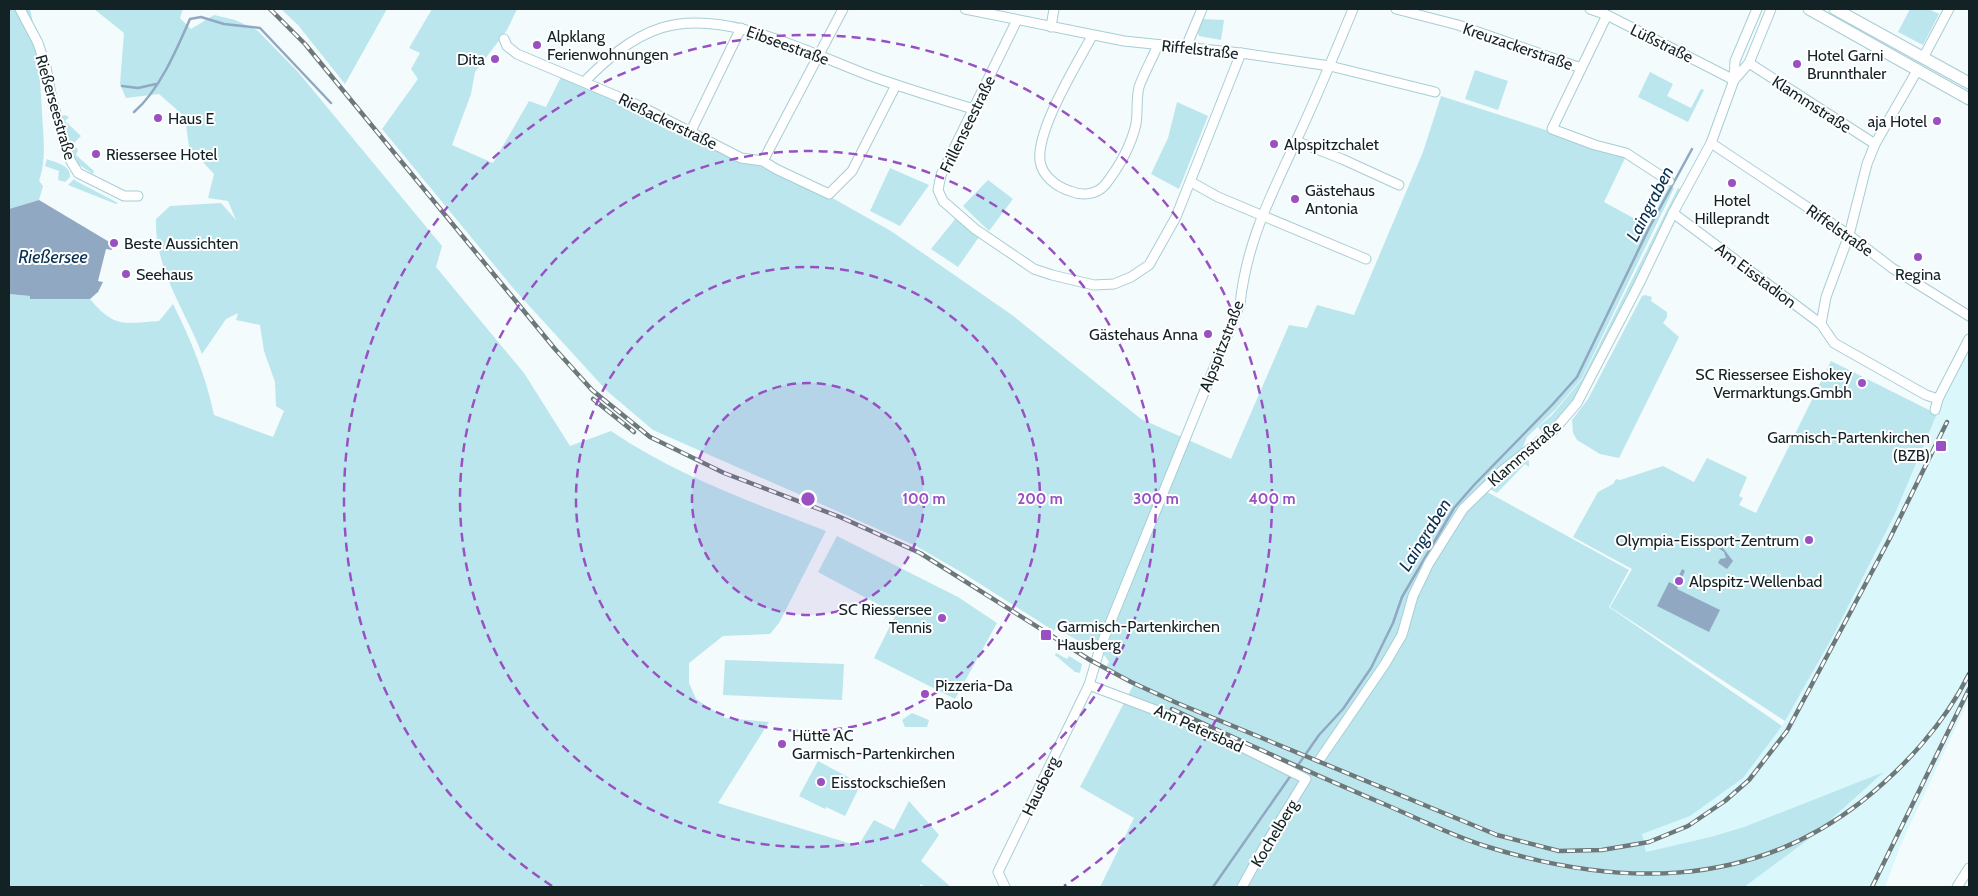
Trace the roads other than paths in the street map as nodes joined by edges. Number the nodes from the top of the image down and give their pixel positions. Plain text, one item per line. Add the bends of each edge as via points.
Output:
1 (20, 9) edge
2 (843, 9) edge
3 (965, 9) edge
4 (1054, 9) edge
5 (1202, 9) edge
6 (1352, 9) edge
7 (1396, 9) edge
8 (1590, 9) edge
9 (1757, 9) edge
10 (1771, 9) edge
11 (1809, 9) edge
12 (1835, 9) edge
13 (1949, 9) edge
14 (1607, 15) junction
15 (1017, 20) junction
16 (1051, 27) junction
17 (741, 28) junction
18 (1092, 36) junction
19 (506, 43) dead end
20 (1158, 45) junction
21 (1186, 47) junction
22 (1241, 53) junction
23 (819, 56) junction
24 (1923, 58) junction
25 (1749, 63) junction
26 (1330, 66) junction
27 (1582, 68) junction
28 (1918, 69) junction
29 (1734, 80) junction
30 (584, 82) junction
31 (1969, 83) edge
32 (896, 85) junction
33 (1435, 92) dead end
34 (1969, 99) edge
35 (973, 110) junction
36 (691, 131) junction
37 (1296, 141) junction
38 (1711, 143) junction
39 (1875, 144) junction
40 (763, 160) junction
41 (1669, 181) dead end
42 (1191, 182) junction
43 (1399, 185) dead end
44 (138, 196) dead end
45 (1672, 213) junction
46 (1261, 215) junction
47 (1849, 235) junction
48 (1366, 260) dead end
49 (1969, 316) edge
50 (1822, 324) junction
51 (1969, 339) edge
52 (1938, 399) junction
53 (1935, 410) dead end
54 (1089, 685) junction
55 (1320, 759) dead end
56 (1298, 774) joint
57 (1969, 868) edge
58 (1005, 887) edge
59 (1242, 887) edge
60 (1957, 887) edge

1 - 44 street, Rießerseestraße via 38,43 46,67 68,158 78,172 124,196
2 - 23 street
3 - 15 street, Riffelstraße
4 - 16 street
5 - 21 street
6 - 26 street, Alpspitzstraße
7 - 27 street, Kreuzackerstraße via 1458,25
8 - 14 street, Lüßstraße
9 - 29 street, Klammstraße via 1735,61
10 - 25 street, Klammstraße
11 - 28 main road
12 - 24 main road
13 - 24 street
14 - 27 street, Kreuzackerstraße
14 - 29 street, Lüßstraße
15 - 16 street, Riffelstraße
15 - 35 street, Frillenseestraße
16 - 18 street, Riffelstraße
17 - 23 street, Eibseestraße
17 - 30 street, Eibseestraße via 692,24 663,28 625,46
17 - 36 street
18 - 20 street, Riffelstraße
18 - 20 street via 1050,117 1040,152 1040,163 1047,176 1059,187 1075,193 1096,192 1124,157 1136,123 1139,86
19 - 30 street, Rießackerstraße via 517,54
20 - 21 street, Riffelstraße
21 - 22 street, Riffelstraße
22 - 26 street, Riffelstraße
22 - 42 street, Frillenseestraße
23 - 32 street, Eibseestraße
23 - 40 street
24 - 31 main road
25 - 29 street, Klammstraße
25 - 39 street, Klammstraße
26 - 33 street, Riffelstraße
26 - 37 street, Alpspitzstraße
27 - 41 street, Kreuzackerstraße via 1552,130 1626,153
28 - 34 main road
28 - 39 street
29 - 38 street, Klammstraße
30 - 36 street, Rießackerstraße
32 - 35 street, Eibseestraße
32 - 40 street, Rießackerstraße via 852,171 829,194
35 - 42 street, Frillenseestraße via 941,175 938,190 943,201 975,229 1034,268 1052,276 1094,286 1114,284 1149,265
36 - 40 street, Rießackerstraße via 741,158
37 - 43 street
37 - 46 street, Alpspitzstraße
38 - 45 street, Klammstraße
38 - 47 street, Riffelstraße
39 - 47 street
42 - 46 street
45 - 50 street, Am Eisstadion
45 - 55 street, Klammstraße via 1577,403 1554,430 1502,470 1463,509 1412,596 1402,635
46 - 48 street
46 - 54 street, Alpspitzstraße via 1247,261 1240,304 1100,648
47 - 49 street, Riffelstraße via 1892,268
47 - 50 street via 1826,296
50 - 52 street, Am Eisstadion via 1834,343
51 - 52 street
52 - 53 street
54 - 56 street, Am Petersbad via 1208,730
54 - 58 street, Hausberg via 998,872
56 - 59 street, Kochelberg
57 - 60 street

